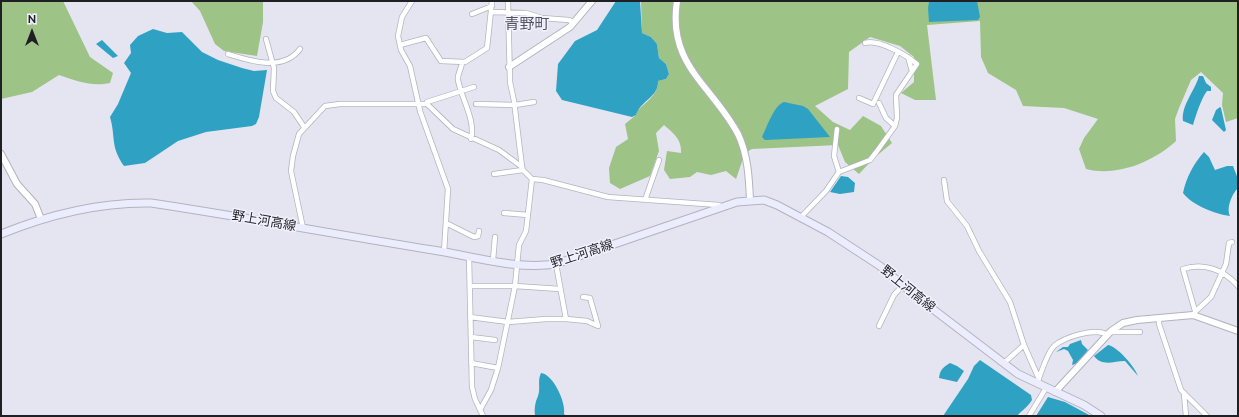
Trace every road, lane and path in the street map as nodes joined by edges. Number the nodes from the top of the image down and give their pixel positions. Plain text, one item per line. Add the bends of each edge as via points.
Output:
1 (412, 1) edge
2 (508, 1) edge
3 (592, 1) edge
4 (677, 1) edge
5 (492, 3) edge
6 (492, 12) junction
7 (508, 12) junction
8 (472, 14) dead end
9 (574, 23) junction
10 (266, 39) dead end
11 (865, 43) dead end
12 (400, 45) junction
13 (300, 49) dead end
14 (898, 52) junction
15 (228, 54) dead end
16 (462, 62) junction
17 (273, 64) junction
18 (509, 67) junction
19 (474, 87) dead end
20 (461, 91) junction
21 (859, 98) dead end
22 (534, 102) dead end
23 (879, 103) dead end
24 (419, 104) junction
25 (427, 104) junction
26 (476, 104) dead end
27 (515, 105) junction
28 (895, 126) junction
29 (304, 127) junction
30 (837, 129) dead end
31 (471, 139) junction
32 (1, 154) edge
33 (659, 160) dead end
34 (523, 168) junction
35 (839, 172) junction
36 (494, 174) dead end
37 (532, 179) junction
38 (944, 180) dead end
39 (646, 200) junction
40 (750, 200) junction
41 (721, 208) junction
42 (504, 213) dead end
43 (528, 215) junction
44 (800, 218) junction
45 (41, 219) junction
46 (446, 223) junction
47 (303, 228) junction
48 (479, 231) dead end
49 (1, 234) edge
50 (495, 237) dead end
51 (1232, 242) dead end
52 (444, 252) junction
53 (469, 257) junction
54 (493, 260) junction
55 (516, 264) junction
56 (556, 264) junction
57 (1222, 273) junction
58 (903, 285) junction
59 (470, 286) junction
60 (515, 286) junction
61 (1238, 286) edge
62 (560, 289) junction
63 (583, 297) dead end
64 (1194, 313) junction
65 (470, 317) junction
66 (566, 319) junction
67 (1159, 319) junction
68 (508, 322) junction
69 (879, 326) dead end
70 (1238, 331) edge
71 (1140, 332) dead end
72 (1109, 334) junction
73 (470, 337) junction
74 (495, 340) dead end
75 (1024, 345) junction
76 (471, 363) junction
77 (1004, 363) junction
78 (498, 368) junction
79 (1038, 381) junction
80 (1046, 388) junction
81 (1055, 392) junction
82 (1184, 394) junction
83 (480, 410) junction
84 (483, 416) edge
85 (1029, 416) edge
86 (1102, 416) edge
87 (1186, 416) edge
88 (1207, 416) edge

1 - 12 street via 402,17 398,36
2 - 7 street
3 - 9 street
4 - 40 street via 675,30 678,45 685,60 738,134 744,148
5 - 6 street
5 - 8 street
6 - 7 street
6 - 16 street via 487,48
7 - 9 street via 569,20
7 - 18 street
9 - 18 street via 560,35
10 - 17 street
11 - 14 street via 873,42
12 - 16 street via 426,38 441,61
12 - 24 street via 410,66
13 - 17 street via 295,56
14 - 21 street via 873,104
14 - 28 street via 916,64 896,96
15 - 17 street
16 - 20 street via 458,80
17 - 29 street via 273,91 276,98 294,112
18 - 27 street
19 - 20 street
20 - 25 street
20 - 31 street via 472,130
22 - 27 street
23 - 28 street via 886,118
24 - 25 street
24 - 29 street via 325,106
24 - 46 street via 448,189
25 - 31 street via 453,130
26 - 27 street
27 - 34 street
28 - 35 street via 870,160
29 - 47 street via 299,134 291,171
30 - 35 street via 834,156
31 - 34 street via 499,150
32 - 45 street via 17,184 35,204
33 - 39 street
34 - 36 street
34 - 37 street
35 - 44 street via 826,191
37 - 39 street via 597,195
37 - 43 street
38 - 75 street via 947,201 967,226 979,252 1010,302
39 - 41 street via 719,205
40 - 41 main road, 野上河高線
40 - 44 main road, 野上河高線 via 764,200
41 - 56 main road, 野上河高線
42 - 43 street
43 - 55 street via 526,232 519,245
44 - 58 main road, 野上河高線 via 854,248
45 - 47 main road, 野上河高線 via 113,205 151,203
45 - 49 main road, 野上河高線
46 - 48 street via 474,237 478,236
46 - 52 street
47 - 52 main road, 野上河高線
50 - 54 street
51 - 57 street via 1229,243
52 - 53 main road, 野上河高線
53 - 54 main road, 野上河高線
53 - 59 street
54 - 55 main road, 野上河高線
55 - 56 main road, 野上河高線
55 - 60 street
56 - 62 street
57 - 61 street
57 - 64 street via 1211,297
57 - 64 street via 1205,266 1183,269
58 - 69 street via 894,295
58 - 77 main road, 野上河高線
59 - 60 street
59 - 65 street
60 - 62 street
60 - 68 street
62 - 66 street
63 - 66 street via 590,298 598,326 587,321
64 - 67 street
64 - 70 street
65 - 68 street
65 - 73 street
66 - 68 street
67 - 72 street via 1137,320 1123,324
67 - 82 street
68 - 78 street
71 - 72 street
72 - 79 street via 1083,334 1053,347
72 - 81 street
73 - 74 street
73 - 76 street
75 - 77 street
75 - 79 street
76 - 78 street
76 - 83 street via 472,387
77 - 79 main road, 野上河高線
78 - 83 street via 491,390
79 - 80 main road, 野上河高線
80 - 81 main road, 野上河高線
80 - 85 street
81 - 86 main road, 野上河高線
82 - 87 street
82 - 88 street
83 - 84 street

